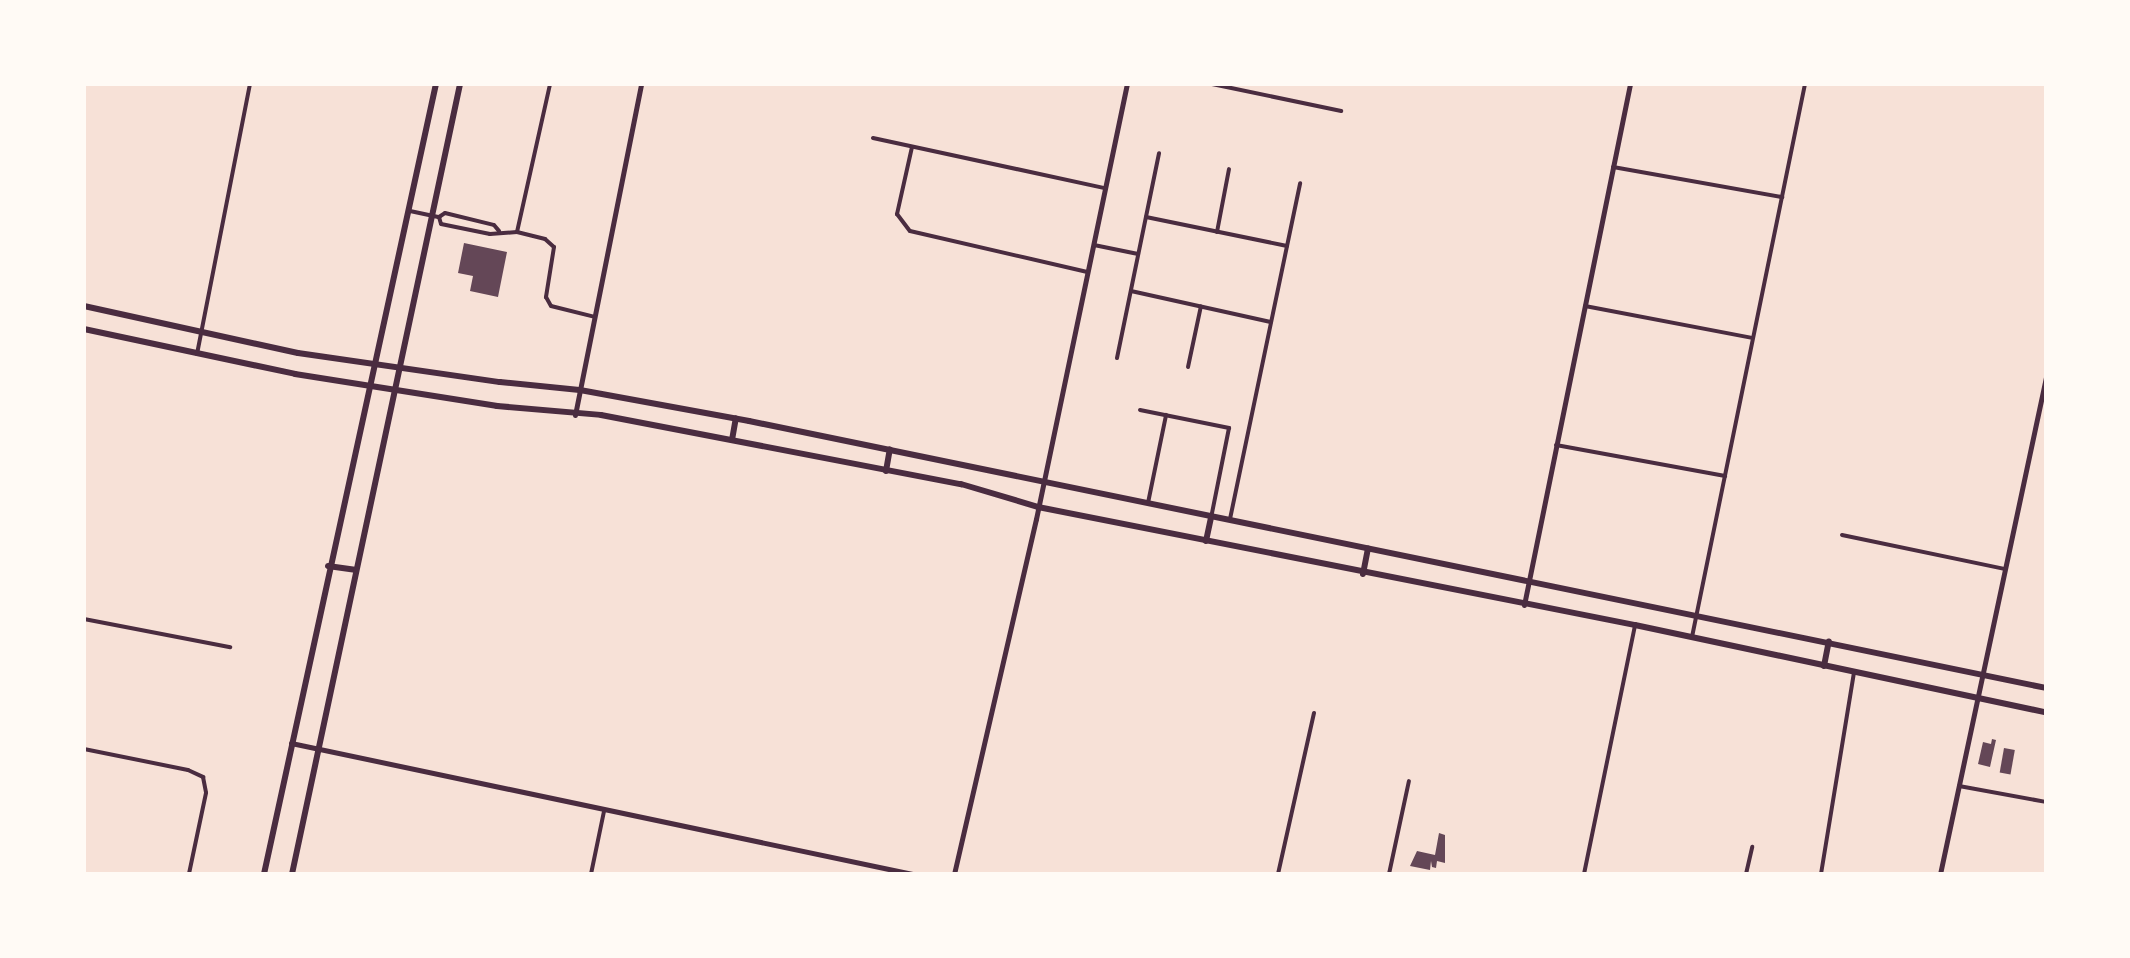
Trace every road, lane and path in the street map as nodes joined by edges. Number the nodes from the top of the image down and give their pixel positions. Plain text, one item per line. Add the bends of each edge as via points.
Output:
1 (250, 84) edge
2 (436, 84) edge
3 (460, 84) edge
4 (550, 84) edge
5 (641, 84) edge
6 (1127, 84) edge
7 (1212, 84) edge
8 (1630, 84) edge
9 (1805, 84) edge
10 (1341, 111) dead end
11 (873, 138) dead end
12 (912, 147) junction
13 (1159, 153) dead end
14 (1613, 167) junction
15 (1229, 169) dead end
16 (1300, 183) dead end
17 (1105, 188) junction
18 (1782, 197) junction
19 (410, 211) junction
20 (1146, 216) junction
21 (437, 217) junction
22 (499, 231) junction
23 (517, 232) junction
24 (1217, 232) junction
25 (1093, 245) junction
26 (1287, 246) junction
27 (1138, 254) junction
28 (1087, 272) junction
29 (1131, 291) junction
30 (84, 306) edge
31 (1201, 306) junction
32 (1585, 306) junction
33 (595, 317) junction
34 (1271, 322) junction
35 (84, 329) edge
36 (202, 332) junction
37 (1753, 338) junction
38 (197, 355) junction
39 (1117, 358) dead end
40 (375, 362) junction
41 (398, 366) junction
42 (1188, 367) dead end
43 (2046, 377) edge
44 (369, 384) junction
45 (393, 389) junction
46 (580, 390) junction
47 (1140, 410) dead end
48 (575, 415) junction
49 (1166, 415) junction
50 (736, 418) junction
51 (732, 440) junction
52 (1556, 444) junction
53 (890, 449) junction
54 (885, 471) junction
55 (1725, 476) junction
56 (1044, 484) junction
57 (1147, 506) junction
58 (1038, 507) junction
59 (1210, 518) junction
60 (1229, 522) junction
61 (1842, 535) dead end
62 (1206, 541) junction
63 (1368, 548) junction
64 (328, 566) junction
65 (2006, 569) junction
66 (355, 570) junction
67 (1363, 574) junction
68 (1528, 581) junction
69 (1524, 605) junction
70 (1697, 615) junction
71 (84, 619) edge
72 (1635, 625) junction
73 (1692, 638) junction
74 (1829, 641) junction
75 (230, 647) dead end
76 (1824, 666) junction
77 (1854, 672) junction
78 (1984, 675) junction
79 (2046, 688) edge
80 (1979, 698) junction
81 (1314, 712) dead end
82 (2046, 712) edge
83 (291, 743) junction
84 (84, 749) edge
85 (317, 749) junction
86 (1409, 780) dead end
87 (1958, 785) junction
88 (2046, 802) edge
89 (604, 811) junction
90 (1752, 847) dead end
91 (189, 874) edge
92 (264, 874) edge
93 (292, 874) edge
94 (591, 874) edge
95 (912, 874) edge
96 (954, 874) edge
97 (1278, 874) edge
98 (1389, 874) edge
99 (1584, 874) edge
100 (1746, 874) edge
101 (1821, 874) edge
102 (1940, 874) edge

1 - 36 street
2 - 19 main road
3 - 21 main road
4 - 23 street
5 - 33 street
6 - 17 street
7 - 10 street
8 - 14 street
9 - 18 street
11 - 12 street
12 - 17 street
12 - 28 street via 897,214 910,231
13 - 20 street
14 - 18 street
14 - 32 street
15 - 24 street
16 - 26 street
17 - 25 street
18 - 37 street
19 - 21 street
19 - 40 main road
20 - 24 street
20 - 27 street
21 - 22 street via 445,213 494,225
21 - 22 street via 441,224 490,234
21 - 41 main road
22 - 23 street
23 - 33 street via 545,239 554,247 546,297 551,306
24 - 26 street
25 - 27 street
25 - 28 street
26 - 34 street
27 - 29 street
28 - 56 street
29 - 31 street
29 - 39 street
30 - 36 main road
31 - 34 street
31 - 42 street
32 - 37 street
32 - 52 street
33 - 46 street
34 - 60 street
35 - 38 main road
36 - 38 street
36 - 40 main road via 298,353
37 - 55 street
38 - 44 main road
40 - 41 main road
40 - 44 main road
41 - 45 main road
41 - 46 main road
43 - 65 street
44 - 45 main road
44 - 64 main road
45 - 48 main road
45 - 66 main road
46 - 48 street
46 - 50 main road
47 - 49 street
48 - 51 main road via 601,416
49 - 57 street
49 - 59 street via 1229,428
50 - 51 main road
50 - 53 main road
51 - 54 main road
52 - 55 street
52 - 68 street
53 - 54 main road
53 - 56 main road
54 - 58 main road via 962,484
55 - 70 street
56 - 57 main road
56 - 58 street
57 - 59 main road
58 - 62 main road
58 - 96 street
59 - 60 main road
59 - 62 main road
60 - 63 main road
61 - 65 street
62 - 67 main road
63 - 67 main road
63 - 68 main road
64 - 66 main road
64 - 83 main road
65 - 78 street
66 - 85 main road
67 - 69 main road
68 - 69 street
68 - 70 main road
69 - 72 main road
70 - 73 street
70 - 74 main road
71 - 75 street
72 - 73 main road
72 - 99 street
73 - 76 main road
74 - 76 main road
74 - 78 main road
76 - 77 main road
77 - 80 main road
77 - 101 street
78 - 79 main road
78 - 80 street
80 - 82 main road
80 - 87 street
81 - 97 street
83 - 85 street
83 - 92 main road
84 - 91 street via 188,770 203,777 206,793
85 - 89 street
85 - 93 main road
86 - 98 street
87 - 88 street
87 - 102 street
89 - 94 street
89 - 95 street
90 - 100 street

